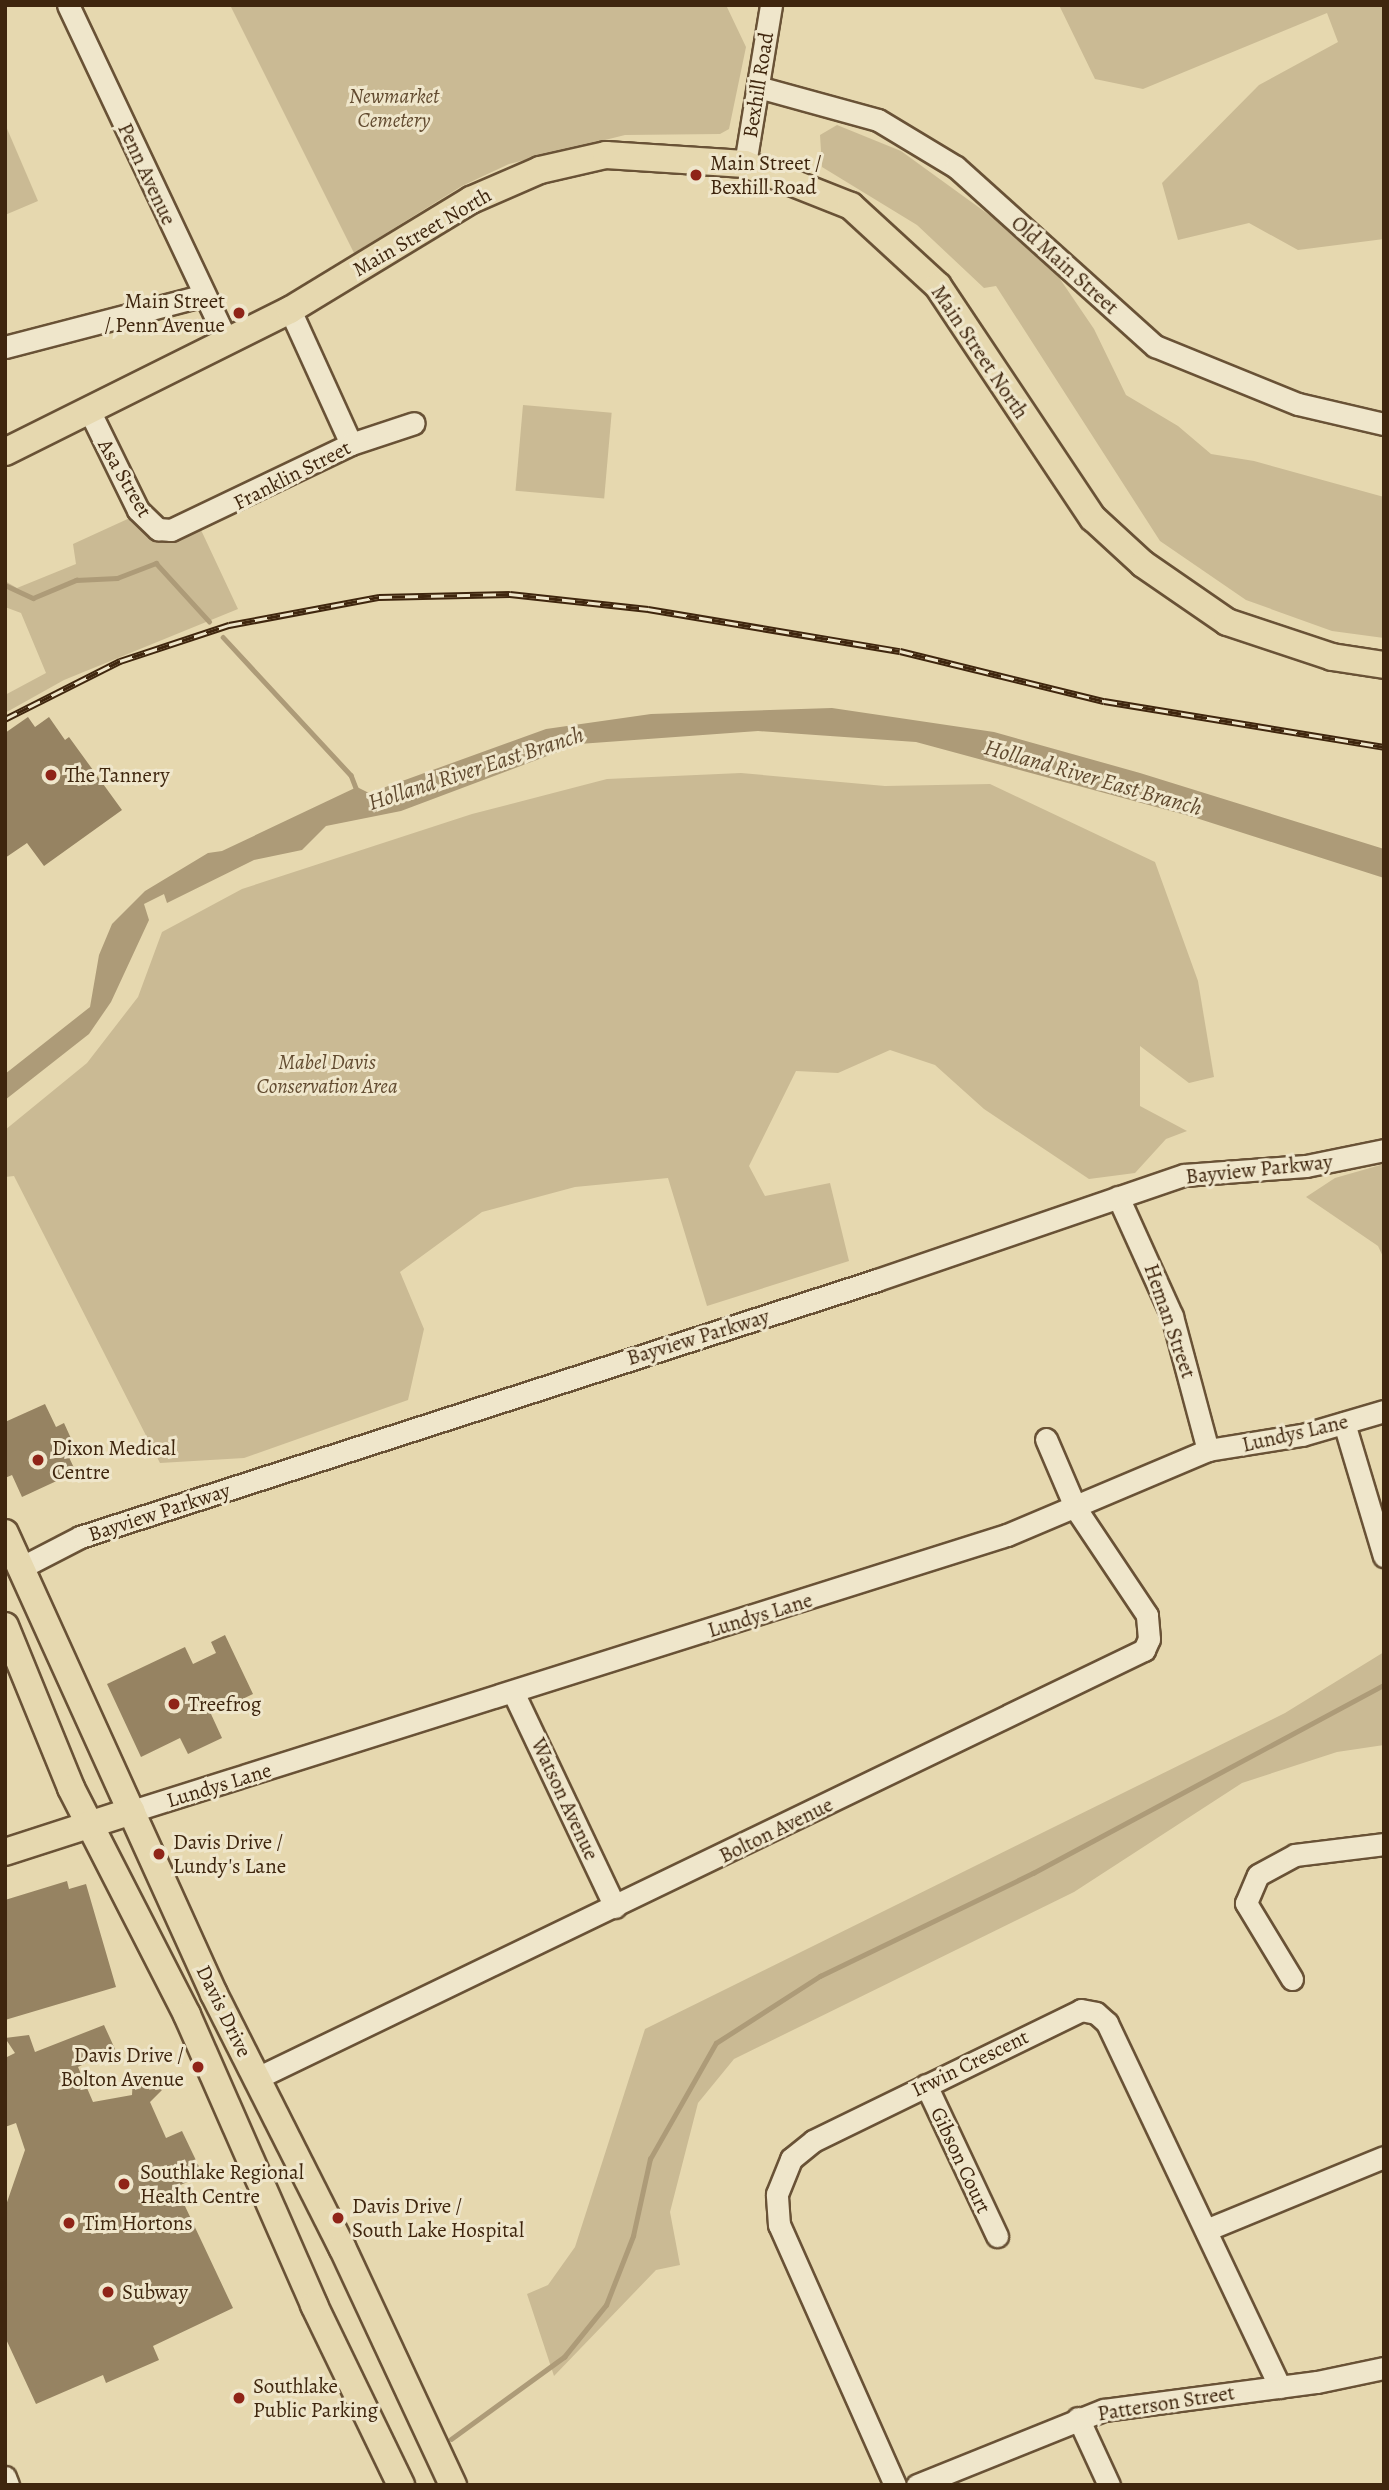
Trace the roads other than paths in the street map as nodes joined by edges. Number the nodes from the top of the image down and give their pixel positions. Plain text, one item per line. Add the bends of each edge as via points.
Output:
1 (68, 5) edge
2 (771, 5) edge
3 (758, 87) junction
4 (745, 164) junction
5 (204, 295) junction
6 (290, 310) junction
7 (228, 342) junction
8 (5, 347) edge
9 (90, 412) junction
10 (414, 423) dead end
11 (1384, 424) edge
12 (351, 444) junction
13 (5, 452) edge
14 (171, 530) joint
15 (1384, 665) edge
16 (1384, 1150) edge
17 (1118, 1196) junction
18 (1384, 1411) edge
19 (1344, 1423) junction
20 (1046, 1439) dead end
21 (1208, 1450) junction
22 (1076, 1508) junction
23 (5, 1533) edge
24 (1384, 1556) edge
25 (22, 1567) junction
26 (5, 1626) edge
27 (513, 1692) junction
28 (132, 1811) junction
29 (89, 1825) junction
30 (1384, 1844) edge
31 (5, 1852) edge
32 (615, 1907) junction
33 (1292, 1979) dead end
34 (257, 2078) junction
35 (926, 2085) junction
36 (1384, 2157) edge
37 (1206, 2230) junction
38 (997, 2236) dead end
39 (1384, 2368) edge
40 (1280, 2387) junction
41 (1079, 2418) junction
42 (5, 2477) edge
43 (8, 2485) edge
44 (401, 2485) edge
45 (453, 2485) edge
46 (895, 2485) edge
47 (917, 2485) edge
48 (1109, 2485) edge

1 - 5 street, Penn Avenue
2 - 3 street, Bexhill Road
3 - 4 street, Bexhill Road
3 - 11 street, Old Main Street via 878,120 956,167 1155,346 1298,404
4 - 6 main road, Main Street North via 606,155 540,170 471,200
4 - 15 main road, Main Street North via 851,206 938,286 1093,518 1152,572 1227,622 1332,657
5 - 7 street, Penn Avenue
5 - 8 street
6 - 7 main road, Main Street North
6 - 12 street
7 - 9 main road, Main Street North
9 - 13 main road, Main Street North
9 - 14 street, Asa Street via 138,510 158,529
10 - 12 street, Franklin Street
12 - 14 street, Franklin Street
16 - 17 street, Bayview Parkway via 1306,1166 1184,1175
17 - 21 street, Heman Street via 1172,1316
17 - 25 street, Bayview Parkway via 877,1280 80,1537
18 - 19 street, Lundys Lane
19 - 21 street, Lundys Lane
19 - 24 street
20 - 22 street
21 - 22 street, Lundys Lane
22 - 27 street, Lundys Lane
22 - 32 street, Bolton Avenue via 1147,1615 1144,1650
23 - 25 main road, Davis Drive
25 - 28 main road, Davis Drive
26 - 29 main road, Davis Drive
27 - 28 street, Lundys Lane
27 - 32 street, Watson Avenue
28 - 29 main road
28 - 34 main road, Davis Drive
29 - 31 main road
29 - 44 main road, Davis Drive via 187,2015 314,2305
30 - 33 street via 1295,1855 1258,1875 1246,1903
32 - 34 street, Bolton Avenue
34 - 45 main road, Davis Drive
35 - 37 street, Irwin Crescent via 1074,2012 1097,2012 1107,2023
35 - 38 street, Gibson Court
35 - 46 street, Irwin Crescent via 813,2141 791,2159 778,2194 779,2225
36 - 37 street
37 - 40 street, Irwin Crescent
39 - 40 street, Patterson Street
40 - 41 street, Patterson Street
41 - 47 street, Patterson Street
41 - 48 street
42 - 43 street

